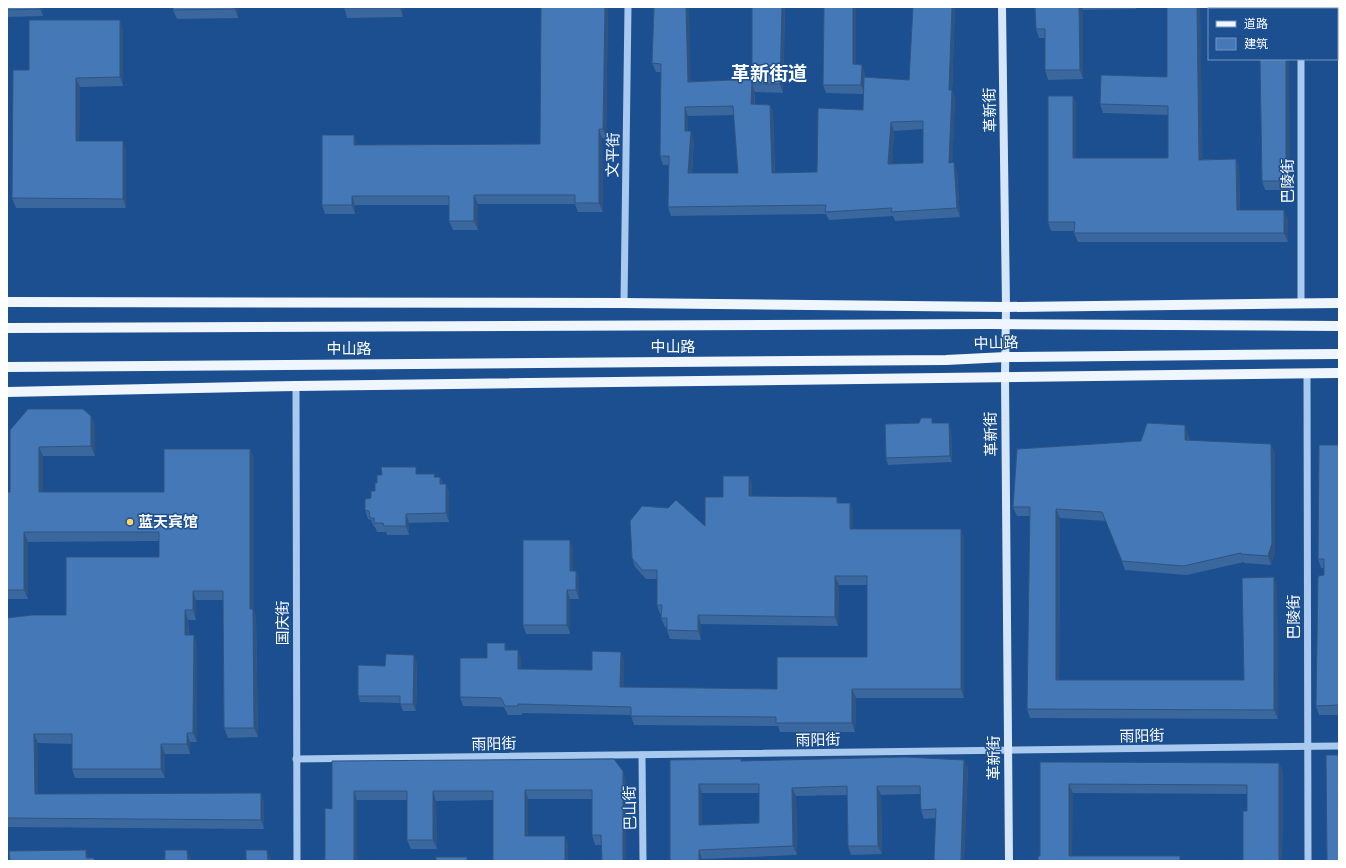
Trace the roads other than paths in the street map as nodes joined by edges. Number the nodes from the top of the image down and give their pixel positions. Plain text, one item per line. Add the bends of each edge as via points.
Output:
1 (628, 7) edge
2 (1002, 7) edge
3 (1301, 60) edge
4 (7, 302) edge
5 (624, 303) junction
6 (1301, 303) junction
7 (1339, 303) edge
8 (1006, 307) junction
9 (1006, 325) junction
10 (1339, 326) edge
11 (7, 328) edge
12 (1339, 354) edge
13 (1006, 357) junction
14 (7, 367) edge
15 (1307, 373) junction
16 (1339, 373) edge
17 (1005, 377) junction
18 (296, 386) junction
19 (7, 392) edge
20 (1339, 746) edge
21 (1308, 747) junction
22 (1008, 750) junction
23 (642, 755) junction
24 (296, 759) junction
25 (296, 861) edge
26 (643, 861) edge
27 (1009, 861) edge
28 (1308, 861) edge

1 - 5 street, 文平街
2 - 8 main road, 革新街
3 - 6 street, 巴陵街
4 - 5 main road
5 - 8 main road
6 - 7 main road
6 - 8 main road
8 - 9 main road, 革新街
9 - 10 main road, 中山路
9 - 11 main road, 中山路
9 - 13 main road, 革新街
12 - 13 main road, 中山路
13 - 14 main road, 中山路 via 946,360
13 - 17 main road, 革新街
15 - 16 main road
15 - 17 main road
15 - 21 street, 巴陵街
17 - 18 main road
17 - 22 main road, 革新街
18 - 19 main road
18 - 24 street, 国庆街
20 - 21 street, 雨阳街
21 - 22 street, 雨阳街
21 - 28 street, 巴陵街
22 - 23 street, 雨阳街
22 - 27 main road, 革新街
23 - 24 street, 雨阳街
23 - 26 street, 巴山街
24 - 25 street, 国庆街

